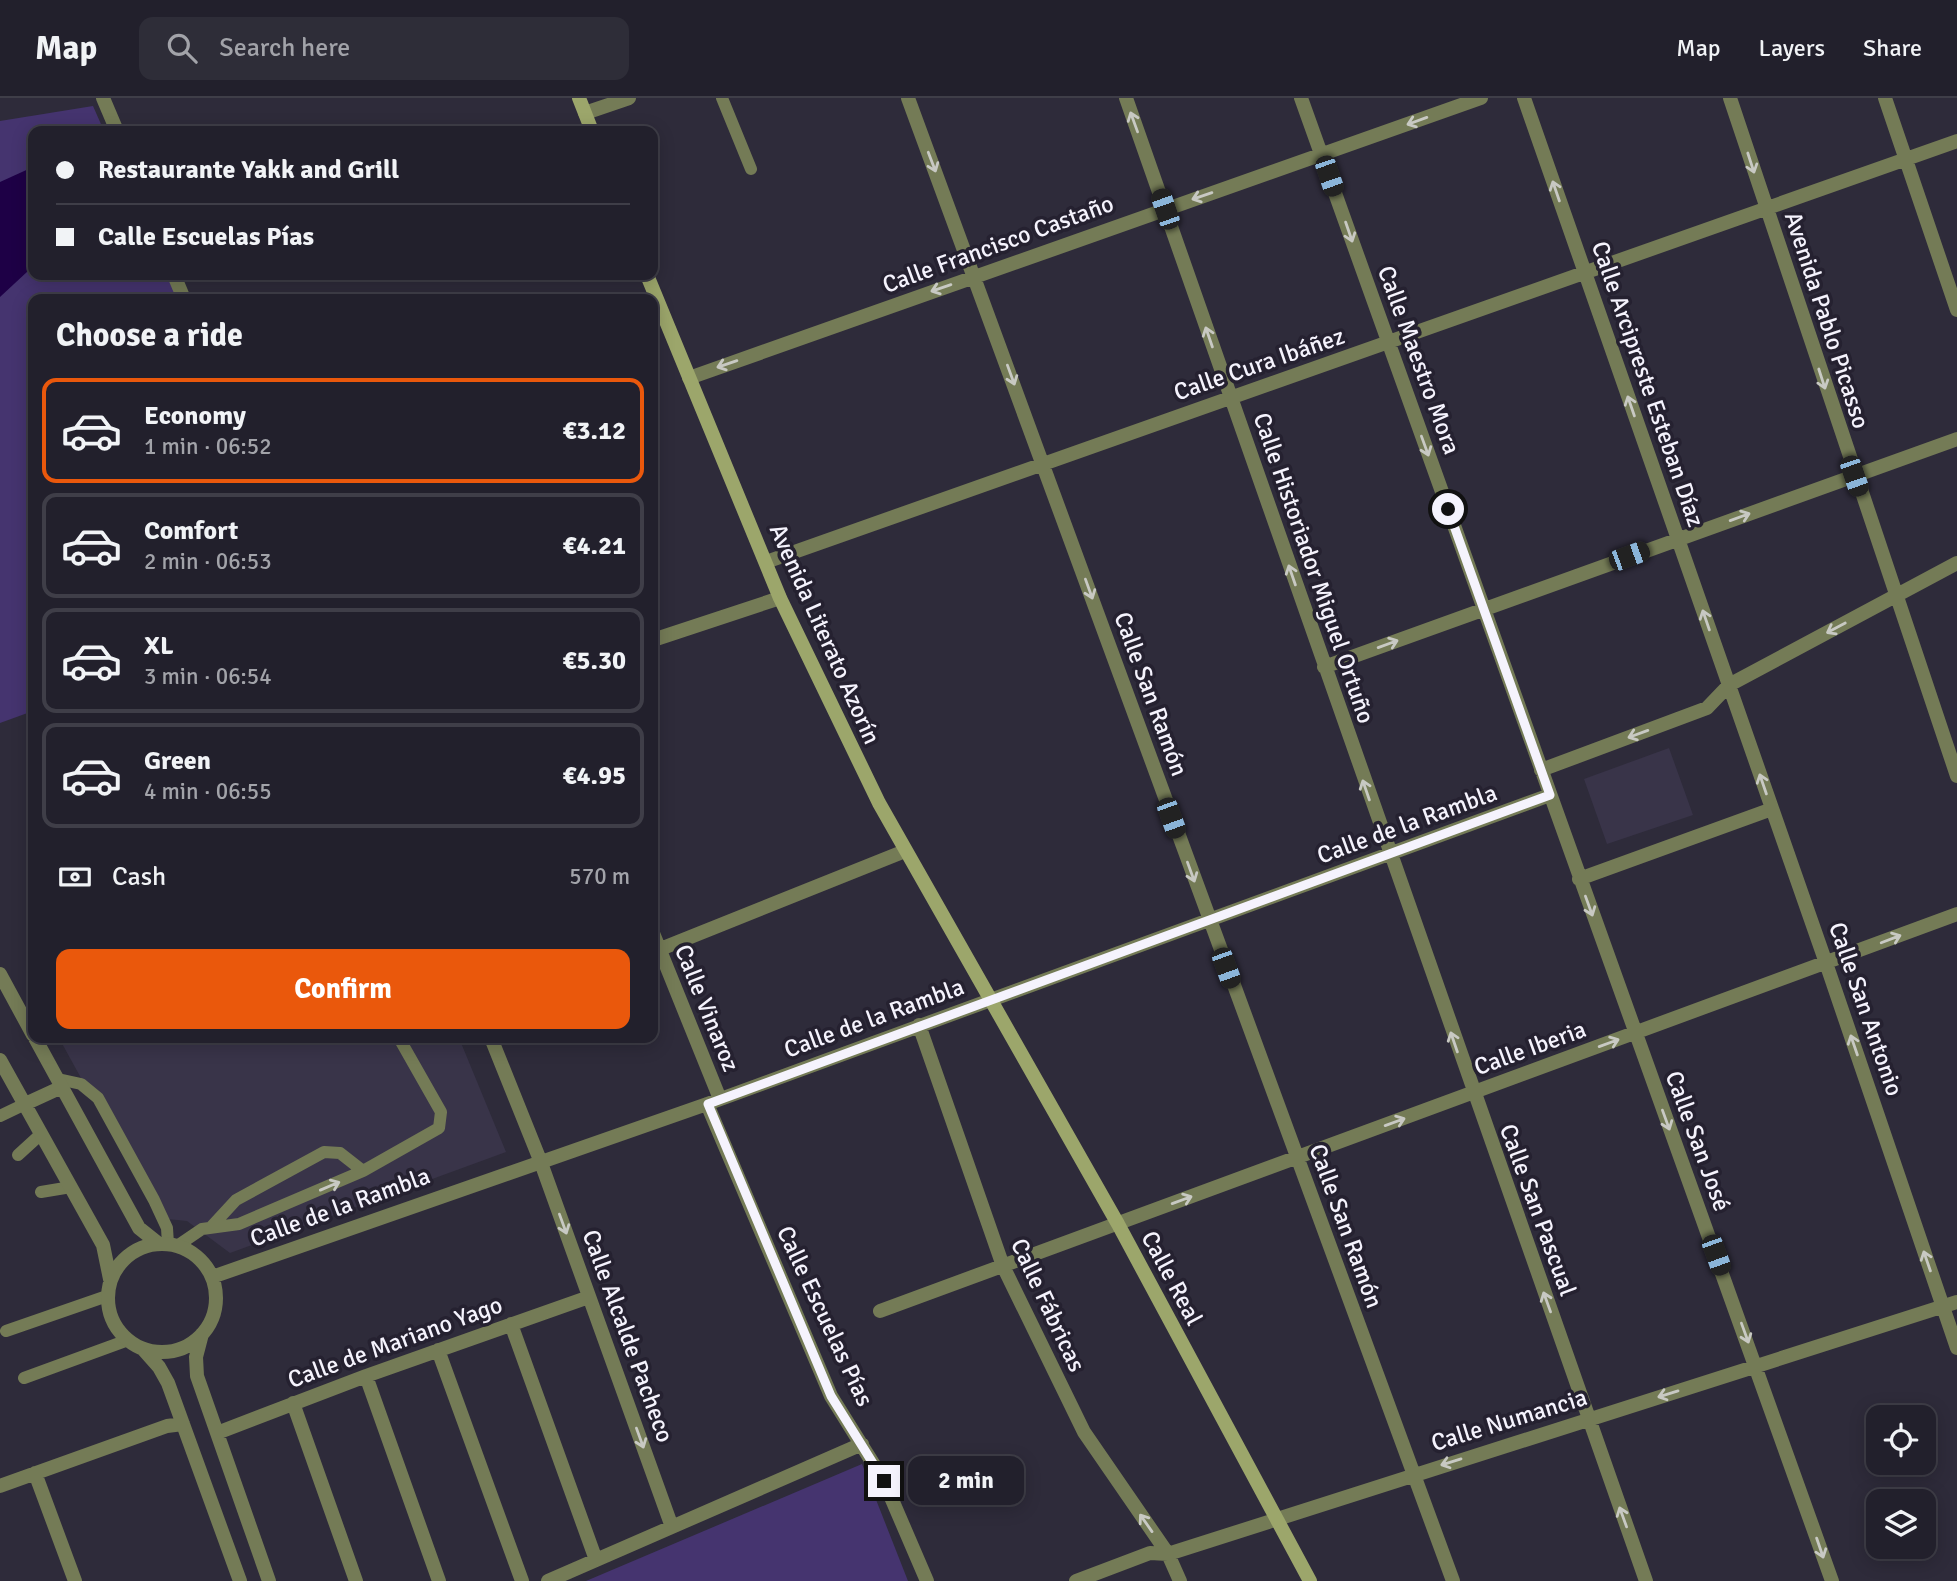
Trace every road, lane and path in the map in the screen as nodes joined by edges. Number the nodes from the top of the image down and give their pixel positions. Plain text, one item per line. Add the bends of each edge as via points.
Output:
1 (103, 98) edge
2 (629, 98) edge
3 (722, 98) edge
4 (908, 98) edge
5 (1126, 98) edge
6 (1301, 98) edge
7 (1481, 98) edge
8 (1524, 98) edge
9 (1730, 98) edge
10 (1885, 98) edge
11 (582, 103) edge
12 (115, 126) edge
13 (590, 126) edge
14 (1957, 141) edge
15 (1321, 155) junction
16 (1907, 157) junction
17 (751, 169) dead end
18 (1766, 207) junction
19 (1165, 209) junction
20 (1585, 272) junction
21 (974, 277) junction
22 (658, 302) edge
23 (1957, 310) edge
24 (1388, 343) junction
25 (689, 378) junction
26 (1231, 398) junction
27 (1957, 439) edge
28 (1044, 465) junction
29 (1854, 476) junction
30 (1678, 539) junction
31 (766, 562) junction
32 (1957, 562) edge
33 (1896, 596) junction
34 (780, 598) junction
35 (1483, 608) junction
36 (658, 638) edge
37 (1324, 667) junction
38 (1729, 685) junction
39 (1541, 770) junction
40 (1957, 776) edge
41 (1550, 795) junction
42 (1772, 809) junction
43 (905, 851) junction
44 (1389, 855) junction
45 (1579, 879) junction
46 (1957, 914) edge
47 (1208, 920) junction
48 (658, 950) edge
49 (658, 956) edge
50 (1826, 963) junction
51 (0, 975) edge
52 (991, 998) junction
53 (28, 1020) edge
54 (919, 1026) junction
55 (1635, 1034) junction
56 (41, 1043) edge
57 (402, 1043) edge
58 (493, 1043) edge
59 (0, 1060) edge
60 (60, 1083) junction
61 (1473, 1094) junction
62 (714, 1101) junction
63 (25, 1104) junction
64 (0, 1116) edge
65 (41, 1134) junction
66 (18, 1156) dead end
67 (1296, 1159) junction
68 (540, 1160) junction
69 (363, 1171) junction
70 (71, 1187) junction
71 (41, 1192) dead end
72 (1118, 1224) junction
73 (212, 1226) junction
74 (168, 1244) junction
75 (1003, 1266) junction
76 (212, 1277) junction
77 (110, 1279) junction
78 (107, 1296) junction
79 (589, 1297) junction
80 (1950, 1304) edge
81 (880, 1311) dead end
82 (511, 1324) junction
83 (6, 1331) dead end
84 (202, 1334) junction
85 (128, 1340) junction
86 (1957, 1348) edge
87 (143, 1349) junction
88 (438, 1350) junction
89 (1756, 1366) junction
90 (366, 1376) junction
91 (24, 1378) dead end
92 (293, 1403) junction
93 (1588, 1419) junction
94 (183, 1424) junction
95 (217, 1433) junction
96 (862, 1444) junction
97 (35, 1473) junction
98 (1413, 1474) junction
99 (0, 1486) edge
100 (1277, 1520) junction
101 (673, 1527) junction
102 (1168, 1554) junction
103 (596, 1560) junction
104 (75, 1581) edge
105 (240, 1581) edge
106 (269, 1581) edge
107 (356, 1581) edge
108 (439, 1581) edge
109 (523, 1581) edge
110 (548, 1581) edge
111 (927, 1581) edge
112 (1076, 1581) edge
113 (1181, 1581) edge
114 (1310, 1581) edge
115 (1453, 1581) edge
116 (1646, 1581) edge
117 (1832, 1581) edge

1 - 12 street
2 - 11 street
3 - 17 lane
4 -> 21 street, Calle San Ramón
19 -> 5 street, Calle Historiador Miguel Ortuño
6 - 15 street, Calle Maestro Mora
7 -> 15 street, Calle Francisco Castaño
20 -> 8 street, Calle Arcipreste Esteban Díaz
9 -> 18 street, Avenida Pablo Picasso
10 - 16 street
11 - 13 main road
14 - 16 street, Calle Cura Ibáñez
15 -> 19 street, Calle Francisco Castaño
15 -> 24 street, Calle Maestro Mora
16 - 18 street, Calle Cura Ibáñez
16 - 23 street
18 - 20 street, Calle Cura Ibáñez
18 -> 29 street, Avenida Pablo Picasso
19 - 21 street, Calle Francisco Castaño
26 -> 19 street, Calle Historiador Miguel Ortuño
20 - 24 street, Calle Cura Ibáñez
30 -> 20 street, Calle Arcipreste Esteban Díaz
21 -> 25 street, Calle Francisco Castaño
21 -> 28 street, Calle San Ramón
22 - 25 main road, Avenida Literato Azorín
24 - 26 street, Calle Cura Ibáñez
24 -> 35 street, Calle Maestro Mora
25 - 31 main road, Avenida Literato Azorín
26 - 28 street, Calle Cura Ibáñez
37 -> 26 street, Calle Historiador Miguel Ortuño
27 - 29 street
28 - 31 street, Calle Cura Ibáñez
28 -> 47 street, Calle San Ramón
30 -> 29 street
29 - 33 street, Avenida Pablo Picasso
30 - 35 street
38 -> 30 street, Calle Arcipreste Esteban Díaz
31 - 34 main road, Avenida Literato Azorín
32 - 33 street
33 -> 38 street
33 - 40 street, Avenida Pablo Picasso
34 - 36 street
34 - 43 main road, Avenida Literato Azorín
37 -> 35 street
35 - 39 street, Calle Maestro Mora
44 -> 37 street, Calle Historiador Miguel Ortuño
38 -> 39 street via 1707,708
42 -> 38 street, Calle San Antonio
39 - 41 street, Calle Maestro Mora
41 - 44 street, Calle de la Rambla
41 - 45 street, Calle San José
42 - 45 street
42 - 50 street, Calle San Antonio
43 - 48 street
43 - 52 main road, Avenida Literato Azorín
44 - 47 street, Calle de la Rambla
61 -> 44 street, Calle San Pascual
45 -> 55 street, Calle San José
50 -> 46 street, Calle Iberia
47 - 52 street, Calle de la Rambla
47 - 67 street, Calle San Ramón
49 - 62 street, Calle Vinaroz
50 - 55 street, Calle Iberia
80 -> 50 street, Calle San Antonio
51 - 53 street
52 - 54 street, Calle de la Rambla
52 - 72 main road, Calle Real
54 - 62 street, Calle de la Rambla
54 - 75 street, Calle Fábricas
61 -> 55 street, Calle Iberia
55 -> 89 street, Calle San José
56 - 60 street
57 - 69 lane via 441,1112 442,1122 432,1134
58 - 68 street, Calle Alcalde Pacheco
59 - 63 street
60 - 63 street
60 - 74 street via 139,1228
60 - 74 lane via 81,1084 98,1098 155,1200 167,1228
67 -> 61 street, Calle Iberia
93 -> 61 street, Calle San Pascual
62 - 68 street, Calle de la Rambla
62 - 96 street, Calle Escuelas Pías via 831,1396
63 - 64 lane
63 - 65 street
65 - 66 lane
65 - 70 street
72 -> 67 street, Calle Iberia
67 - 98 street, Calle San Ramón
68 - 76 street, Calle de la Rambla
68 -> 79 street, Calle Alcalde Pacheco
73 -> 69 lane via 239,1224
69 - 73 lane via 340,1153 324,1152 236,1200
70 - 71 lane
70 - 77 street via 103,1245
72 - 75 street, Calle Iberia
72 - 100 main road, Calle Real
73 - 74 lane
74 - 76 street via 204,1263
74 - 77 street via 129,1254
75 - 81 street, Calle Iberia
102 -> 75 street, Calle Fábricas via 1084,1432
76 - 84 street via 215,1307
77 - 78 street
78 - 83 lane
78 - 85 street via 116,1328
79 - 82 street, Calle de Mariano Yago
79 -> 101 street, Calle Alcalde Pacheco
80 - 86 street, Calle San Antonio
80 - 89 street, Calle Numancia
82 - 88 street, Calle de Mariano Yago
82 - 103 street
84 - 87 street via 174,1351
84 - 95 street via 197,1376
85 - 87 street
85 - 91 lane
87 - 94 street via 168,1382
88 - 90 street, Calle de Mariano Yago
88 - 109 street
89 -> 93 street, Calle Numancia
89 -> 117 street, Calle San José
90 - 92 street, Calle de Mariano Yago
90 - 108 street
92 - 95 street, Calle de Mariano Yago
92 - 107 street
93 -> 98 street, Calle Numancia
116 -> 93 street, Calle San Pascual
94 - 97 street
94 - 105 street
95 - 106 street
96 - 101 street
96 - 111 street, Calle Escuelas Pías via 894,1501
97 - 99 street
97 - 104 street
98 - 100 street, Calle Numancia
98 - 115 street, Calle San Ramón
100 - 102 street, Calle Numancia
100 - 114 main road, Calle Real
101 - 103 street
102 - 112 street, Calle Numancia via 1150,1553
102 - 113 street, Calle Fábricas
103 - 110 street

